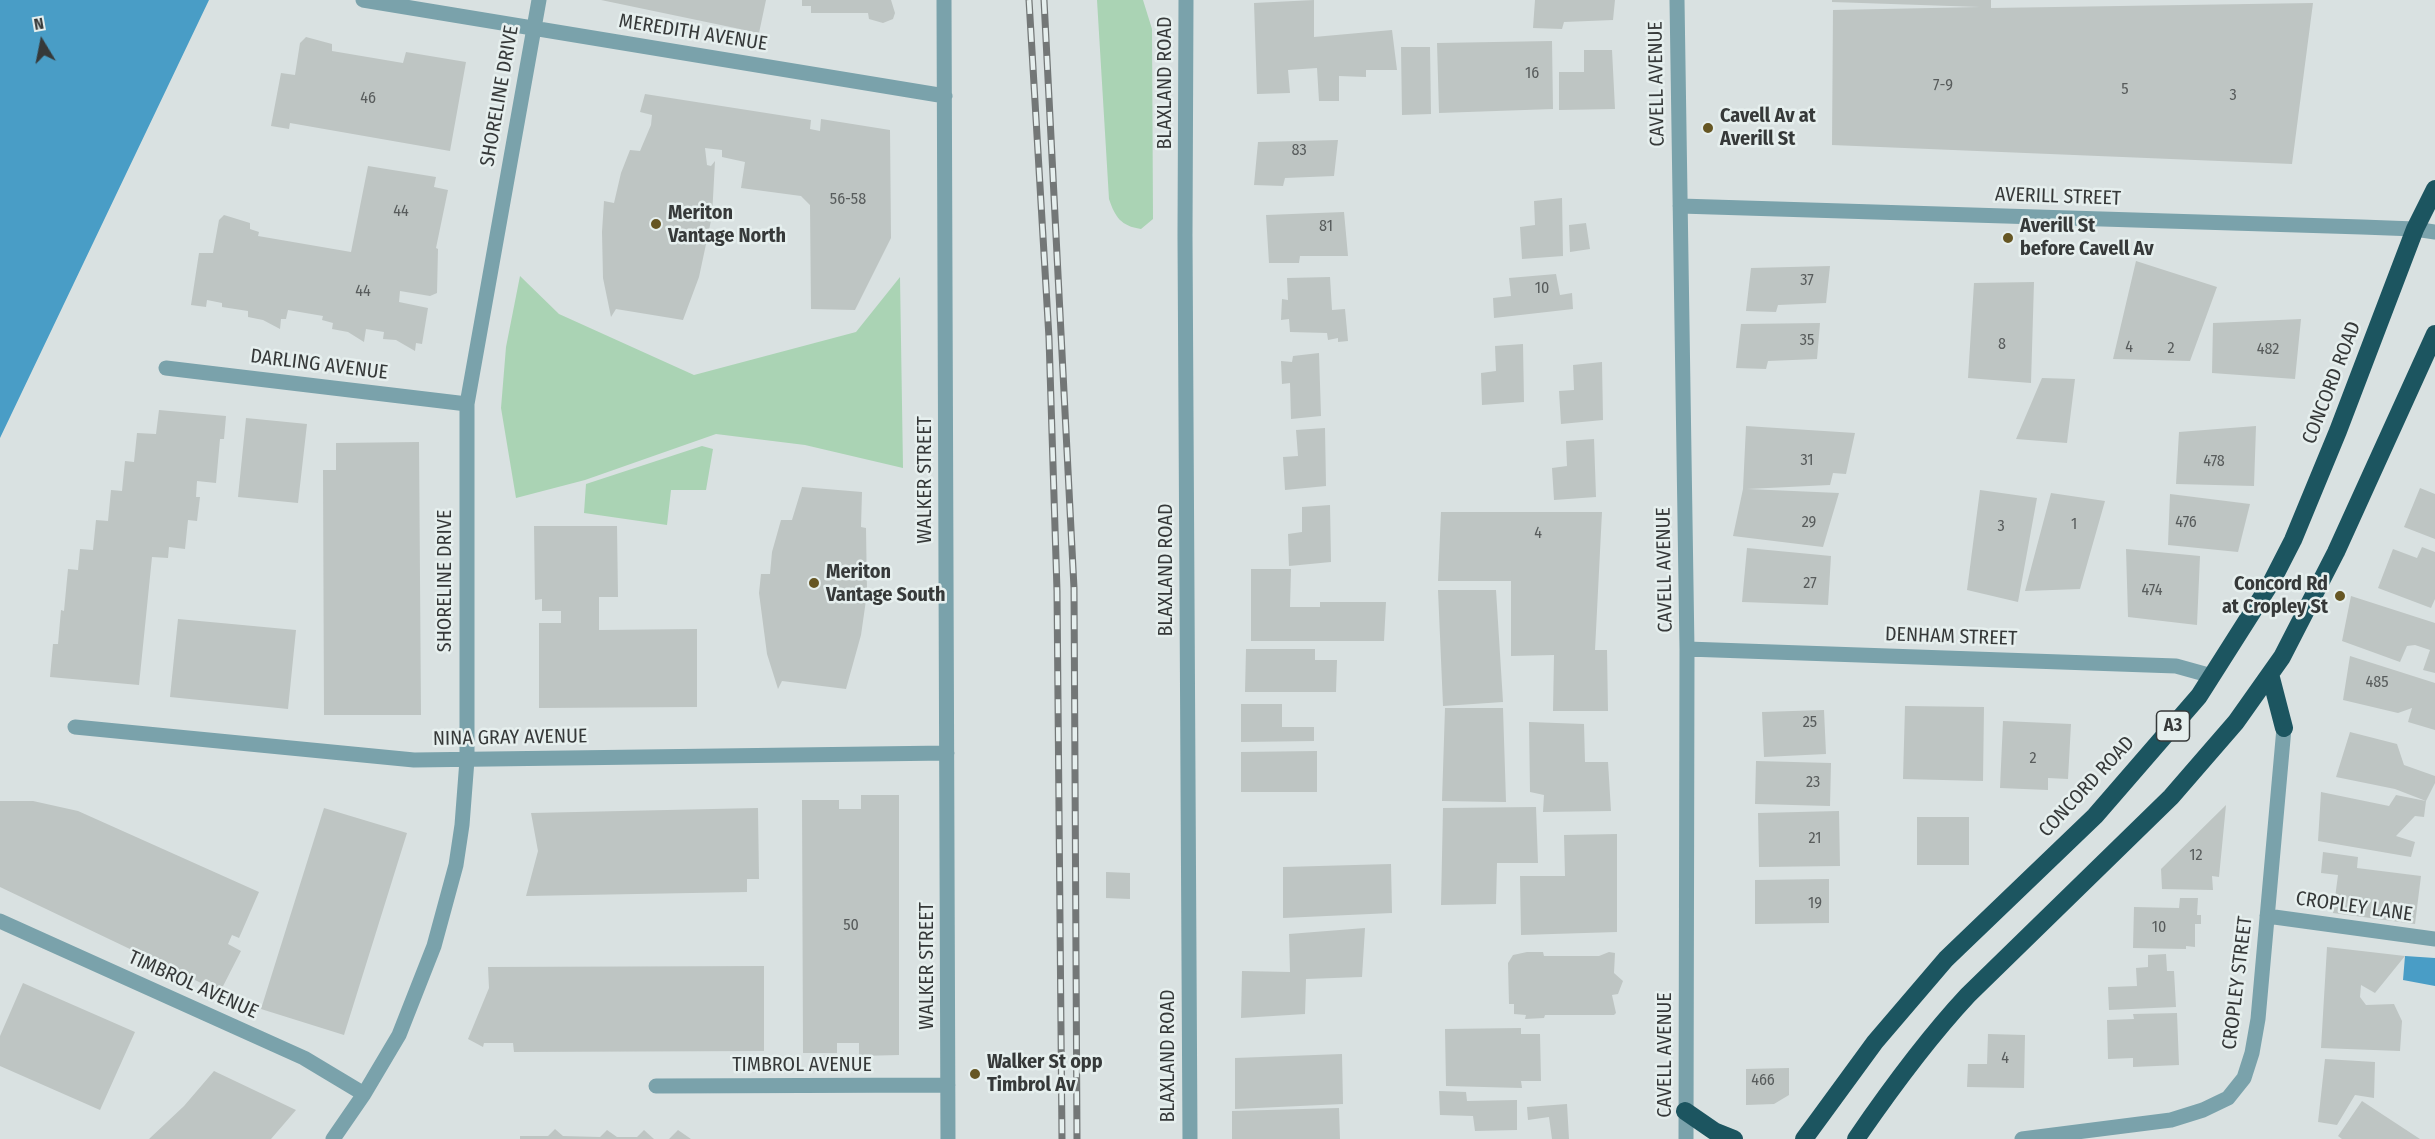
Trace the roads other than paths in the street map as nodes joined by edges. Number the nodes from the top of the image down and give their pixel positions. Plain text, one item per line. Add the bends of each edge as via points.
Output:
1 (363, 0) edge
2 (539, 0) edge
3 (944, 0) edge
4 (1186, 0) edge
5 (1677, 0) edge
6 (534, 28) junction
7 (945, 96) junction
8 (2435, 189) edge
9 (1680, 206) junction
10 (2415, 229) junction
11 (2435, 232) edge
12 (2435, 334) edge
13 (166, 368) dead end
14 (466, 404) junction
15 (1687, 649) junction
16 (2270, 674) junction
17 (2212, 676) junction
18 (75, 727) dead end
19 (2284, 728) joint
20 (947, 753) junction
21 (467, 760) junction
22 (2267, 916) junction
23 (0, 921) edge
24 (2435, 939) edge
25 (948, 1085) junction
26 (656, 1086) dead end
27 (364, 1094) junction
28 (1685, 1112) junction
29 (333, 1139) edge
30 (948, 1139) edge
31 (1190, 1139) edge
32 (1686, 1139) edge
33 (1734, 1139) edge
34 (1804, 1139) edge
35 (1856, 1139) edge
36 (2022, 1139) edge

1 - 6 street, MEREDITH AVENUE
2 - 6 street, SHORELINE DRIVE
3 - 7 street, WALKER STREET
4 - 31 street, BLAXLAND ROAD
5 - 9 street, CAVELL AVENUE
6 - 7 street, MEREDITH AVENUE
6 - 14 street, SHORELINE DRIVE
7 - 20 street, WALKER STREET
8 - 10 highway, CONCORD ROAD / A3
9 - 10 street, AVERILL STREET
9 - 15 street, CAVELL AVENUE
10 - 11 street, AVERILL STREET
10 - 17 highway, CONCORD ROAD / A3 via 2293,540
12 - 16 highway, A3 via 2336,552
13 - 14 street, DARLING AVENUE
14 - 21 street, SHORELINE DRIVE
15 - 17 street, DENHAM STREET via 2176,666
15 - 28 street, CAVELL AVENUE
16 - 19 highway
16 - 35 highway, A3 via 2236,722 2171,797 1938,1027
17 - 34 highway, CONCORD ROAD / A3 via 2095,816 1946,959 1875,1042
18 - 21 street, NINA GRAY AVENUE via 414,760
19 - 22 street, CROPLEY STREET
20 - 21 street, NINA GRAY AVENUE
20 - 25 street, WALKER STREET
21 - 27 street, SHORELINE DRIVE via 462,825 446,909 399,1035
22 - 24 street, CROPLEY LANE
22 - 36 street, CROPLEY STREET via 2252,1053 2244,1078 2228,1098 2171,1120
23 - 27 street, TIMBROL AVENUE via 304,1058
25 - 26 street, TIMBROL AVENUE
25 - 30 street, WALKER STREET
27 - 29 street, SHORELINE DRIVE
28 - 32 street, CAVELL AVENUE
28 - 33 highway

